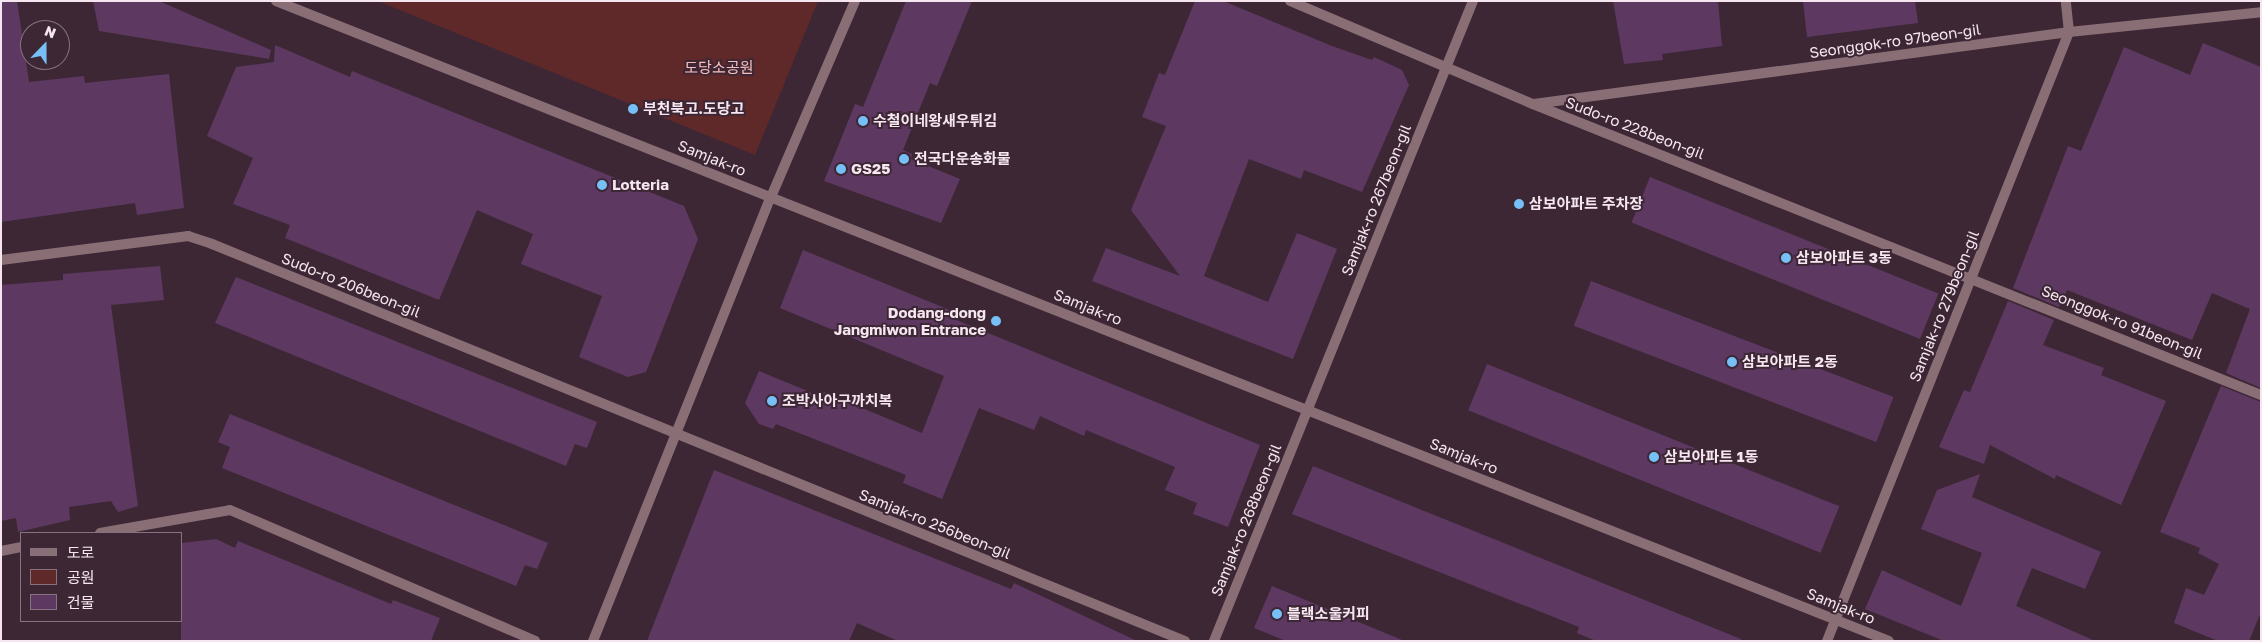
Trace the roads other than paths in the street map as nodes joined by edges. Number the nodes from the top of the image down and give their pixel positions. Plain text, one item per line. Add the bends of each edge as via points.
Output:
1 (276, 1) edge
2 (855, 1) edge
3 (1290, 1) edge
4 (1473, 1) edge
5 (2066, 1) edge
6 (2261, 12) edge
7 (2070, 32) junction
8 (1446, 67) junction
9 (1533, 104) junction
10 (771, 197) junction
11 (1, 260) edge
12 (1972, 277) junction
13 (2261, 395) edge
14 (1306, 410) junction
15 (675, 435) junction
16 (106, 532) edge
17 (20, 547) edge
18 (1, 551) edge
19 (1836, 620) junction
20 (535, 641) edge
21 (593, 641) edge
22 (1184, 641) edge
23 (1214, 641) edge
24 (1827, 641) edge
25 (1889, 641) edge

1 - 10 street, Samjak-ro
2 - 10 street
3 - 8 street, Sudo-ro 228beon-gil
4 - 8 street, Samjak-ro 267beon-gil
5 - 7 street, Samjak-ro 279beon-gil
6 - 7 street, Seonggok-ro 97beon-gil
7 - 9 street, Seonggok-ro 97beon-gil
7 - 12 street, Samjak-ro 279beon-gil
8 - 9 street, Sudo-ro 228beon-gil
8 - 14 street, Samjak-ro 267beon-gil
9 - 12 street, Sudo-ro 228beon-gil
10 - 14 street, Samjak-ro
10 - 15 street
11 - 15 street, Sudo-ro 206beon-gil via 188,236
12 - 13 street, Seonggok-ro 91beon-gil
12 - 19 street, Samjak-ro 279beon-gil
14 - 19 street, Samjak-ro
14 - 23 street, Samjak-ro 268beon-gil
15 - 21 street
15 - 22 street, Samjak-ro 256beon-gil
16 - 20 street via 230,510
17 - 18 street
19 - 24 street, Samjak-ro 279beon-gil
19 - 25 street, Samjak-ro

